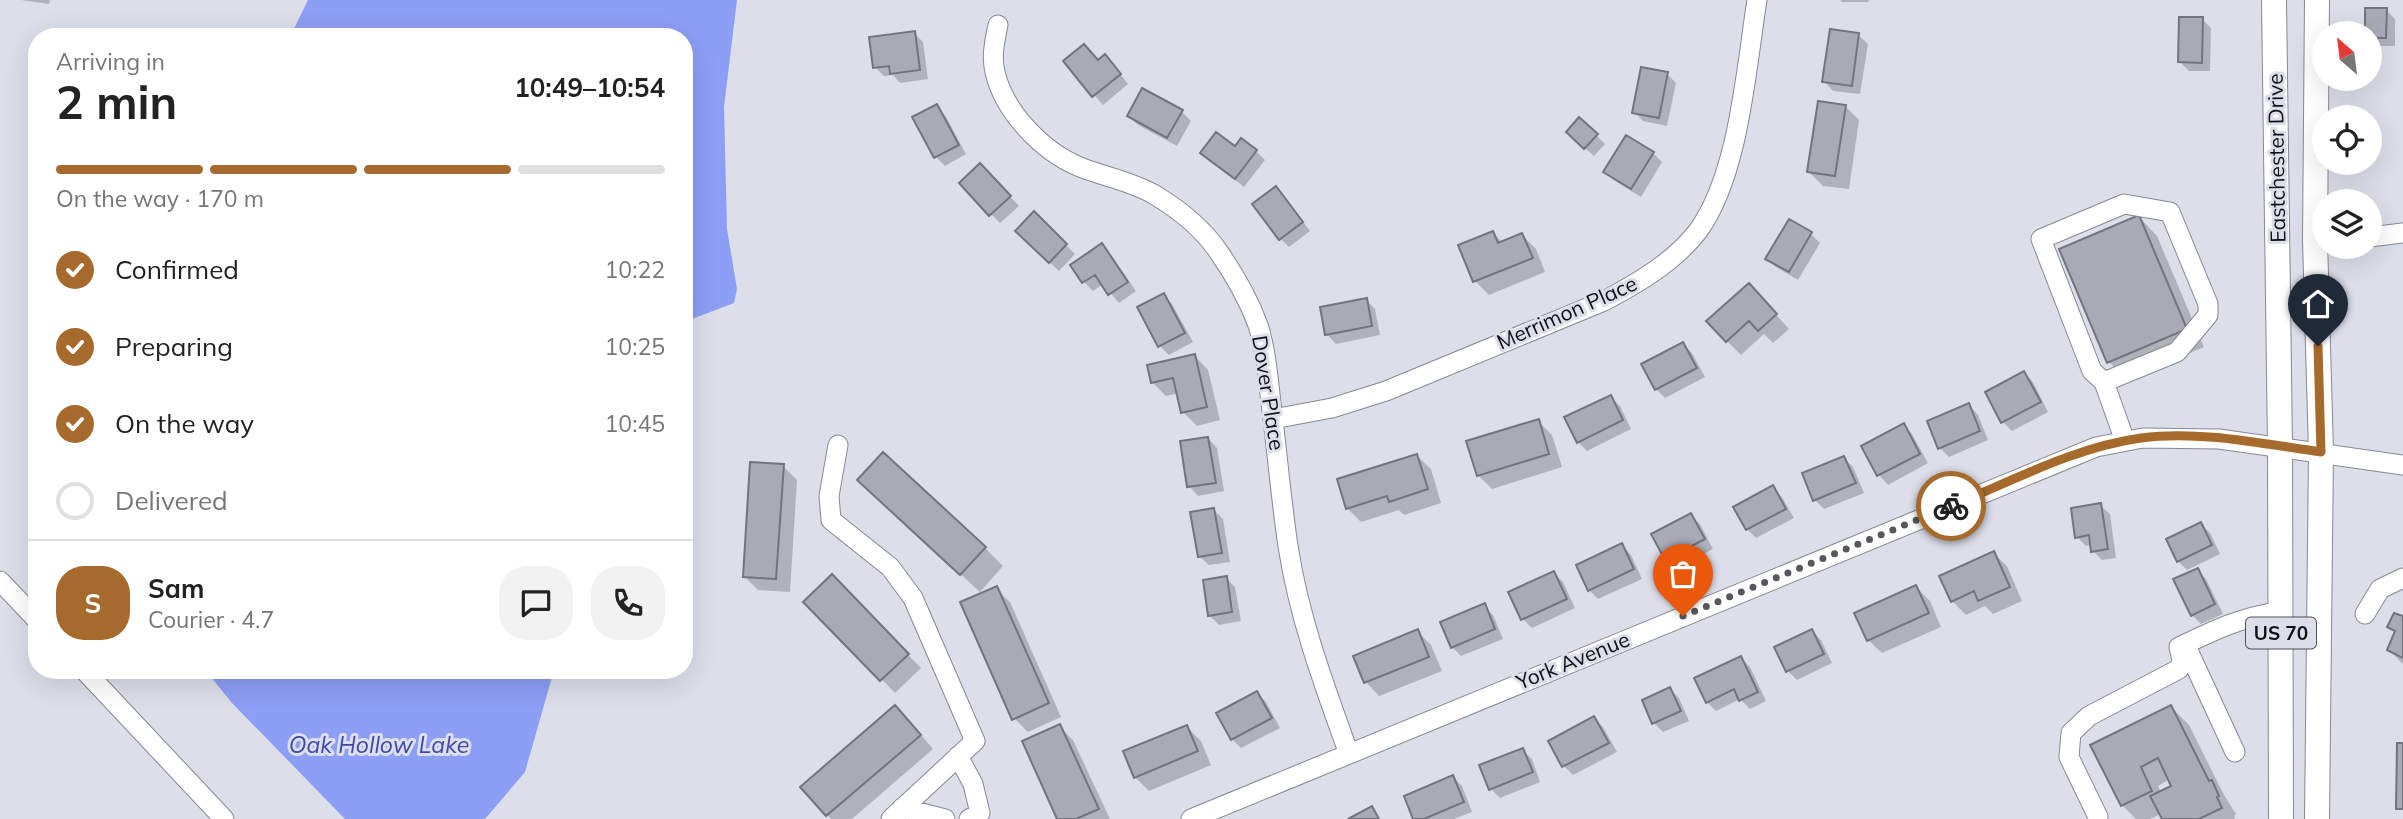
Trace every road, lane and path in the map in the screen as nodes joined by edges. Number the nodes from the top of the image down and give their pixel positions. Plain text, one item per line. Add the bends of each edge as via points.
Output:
1 (1757, 0) edge
2 (2274, 0) edge
3 (2316, 0) edge
4 (998, 25) dead end
5 (2319, 189) edge
6 (2403, 233) edge
7 (2382, 236) edge
8 (2320, 259) edge
9 (2104, 382) junction
10 (1273, 419) junction
11 (2125, 441) junction
12 (838, 445) dead end
13 (2280, 447) junction
14 (2321, 452) junction
15 (2403, 465) edge
16 (2403, 578) edge
17 (0, 581) edge
18 (28, 611) edge
19 (2281, 611) junction
20 (2365, 614) dead end
21 (2185, 644) junction
22 (92, 679) edge
23 (2235, 752) dead end
24 (1349, 754) junction
25 (958, 756) junction
26 (897, 814) edge
27 (2098, 817) edge
28 (224, 819) edge
29 (945, 819) edge
30 (969, 819) edge
31 (1191, 819) edge
32 (2281, 819) edge
33 (2317, 819) edge

1 - 10 street, Merrimon Place via 1733,148 1720,190 1698,231 1673,257 1604,301 1386,391 1332,408
2 - 13 main road, Eastchester Drive / US 70
3 - 5 main road, Eastchester Drive / US 70
4 - 10 street, Dover Place via 995,72 1010,106 1028,131 1052,152 1080,167 1155,195 1188,219 1216,248 1258,326
6 - 7 street
8 - 14 main road, Eastchester Drive / US 70
9 - 9 street via 2177,352 2208,315 2208,304 2166,209 2124,204 2041,239 2092,371
9 - 11 street
10 - 24 street, Dover Place via 1301,614
11 - 13 street, York Avenue via 2168,436
11 - 24 street, York Avenue via 2067,458
12 - 25 street via 829,496 831,520 890,567 913,598 975,741
13 - 14 street, York Avenue
13 - 19 main road, Eastchester Drive / US 70
14 - 15 street, York Avenue
14 - 33 main road, Eastchester Drive / US 70
16 - 20 street via 2380,589
17 - 18 street
19 - 21 street via 2249,616
19 - 32 main road, Eastchester Drive / US 70
21 - 23 street
21 - 27 street via 2179,647 2179,669 2089,716 2071,733 2069,757
22 - 28 street
24 - 31 street, York Avenue
25 - 26 street
25 - 30 street via 973,784 980,813
26 - 29 street

